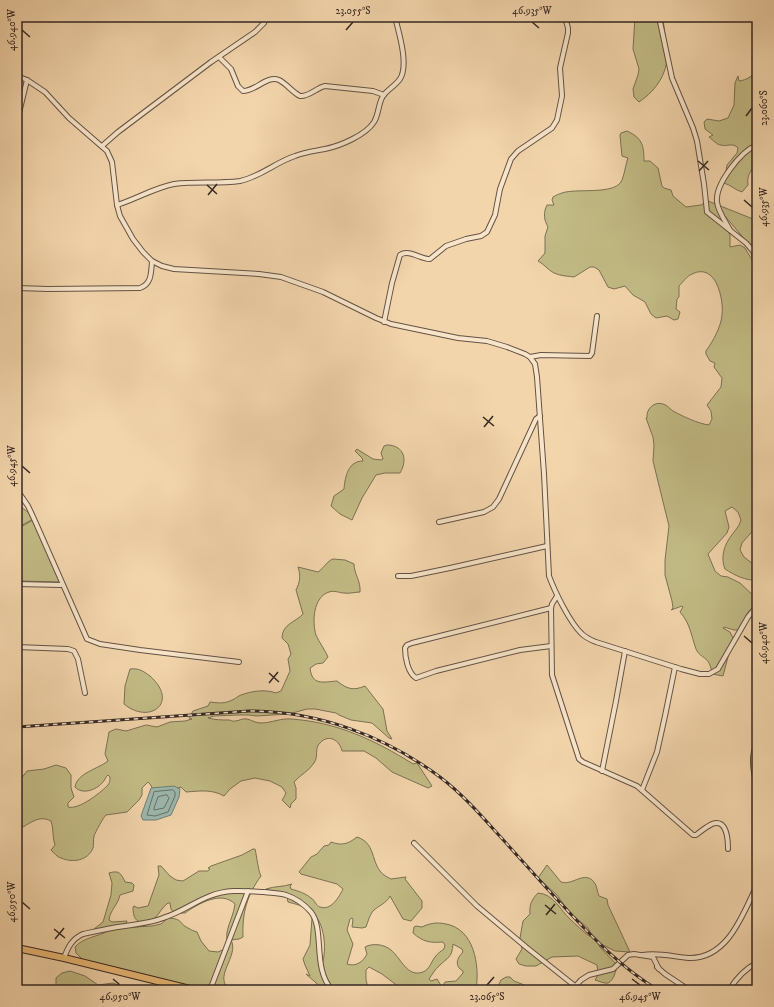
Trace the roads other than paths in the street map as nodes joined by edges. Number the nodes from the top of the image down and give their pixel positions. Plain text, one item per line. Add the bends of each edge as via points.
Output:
1 (267, 17) edge
2 (395, 17) edge
3 (565, 17) edge
4 (659, 17) edge
5 (219, 57) junction
6 (17, 76) edge
7 (27, 80) junction
8 (384, 95) junction
9 (17, 126) edge
10 (757, 145) edge
11 (102, 146) junction
12 (117, 205) junction
13 (731, 232) junction
14 (152, 261) junction
15 (757, 264) edge
16 (17, 288) edge
17 (757, 305) edge
18 (597, 316) dead end
19 (384, 322) junction
20 (757, 329) edge
21 (530, 357) junction
22 (540, 416) junction
23 (17, 490) edge
24 (439, 522) dead end
25 (547, 546) junction
26 (398, 576) dead end
27 (17, 584) edge
28 (61, 585) dead end
29 (557, 596) junction
30 (757, 606) edge
31 (551, 608) junction
32 (551, 646) junction
33 (17, 647) edge
34 (625, 651) junction
35 (239, 662) dead end
36 (675, 667) junction
37 (85, 693) dead end
38 (757, 744) edge
39 (602, 770) junction
40 (642, 790) junction
41 (757, 790) edge
42 (414, 843) dead end
43 (728, 849) dead end
44 (757, 885) edge
45 (248, 891) junction
46 (17, 948) edge
47 (642, 955) junction
48 (660, 955) junction
49 (64, 958) junction
50 (652, 959) junction
51 (757, 963) edge
52 (657, 964) junction
53 (659, 969) junction
54 (575, 986) junction
55 (194, 990) edge
56 (210, 990) edge
57 (332, 990) edge
58 (572, 990) edge
59 (689, 990) edge
60 (728, 990) edge

1 - 5 street via 255,32
2 - 8 street via 403,66 400,78
3 - 19 street via 568,33 560,68 562,96 557,120 552,128 518,150 511,159 500,189 495,215 487,232 446,246 430,259 408,253 400,255
4 - 13 street via 672,78 697,141 707,212
5 - 8 street via 231,69 243,91 252,90 267,80 277,79 300,96 308,95 325,86 373,91
5 - 11 street
6 - 7 street
7 - 9 street
7 - 11 street via 45,92 69,118
8 - 12 street via 377,117 371,126 334,147 295,156 243,180 172,185
10 - 13 street via 742,154 718,193 717,204
11 - 12 street via 112,162
12 - 14 street via 124,226
13 - 15 street via 753,251
14 - 16 street via 149,280 146,286 140,288
14 - 19 street via 174,269 281,277 323,292
17 - 20 street
18 - 21 street via 590,356
19 - 21 street via 441,336 487,341
21 - 22 street via 535,364
22 - 24 street via 536,419 497,503 484,512
22 - 25 street
23 - 35 street via 28,506 87,639 100,644
25 - 26 street via 444,570
25 - 29 street via 549,576
27 - 28 street
29 - 31 street
29 - 34 street via 584,636
30 - 36 street via 716,670 709,674 700,674
31 - 32 street
31 - 32 street via 412,643 405,648 409,669 416,678 520,650
32 - 39 street via 552,675 580,759
33 - 37 street via 68,649 74,652 78,659
34 - 36 street
34 - 39 street
36 - 40 street via 666,716
38 - 41 street via 753,752 753,761
39 - 40 street
40 - 43 street via 693,835 713,824 722,825 726,832
42 - 54 street via 478,906
44 - 48 street via 734,931 717,950 696,958
45 - 49 street via 230,890 208,896 164,918 82,934 72,941
45 - 56 street
45 - 57 street via 285,895 302,903 312,914 317,929 324,977
46 - 49 main road
47 - 48 street
47 - 50 street
47 - 54 street via 628,955 613,969 590,975
48 - 50 street
48 - 52 street
49 - 55 main road
50 - 52 street
50 - 53 street
51 - 60 street via 736,978
52 - 53 street
53 - 59 street
54 - 58 street

